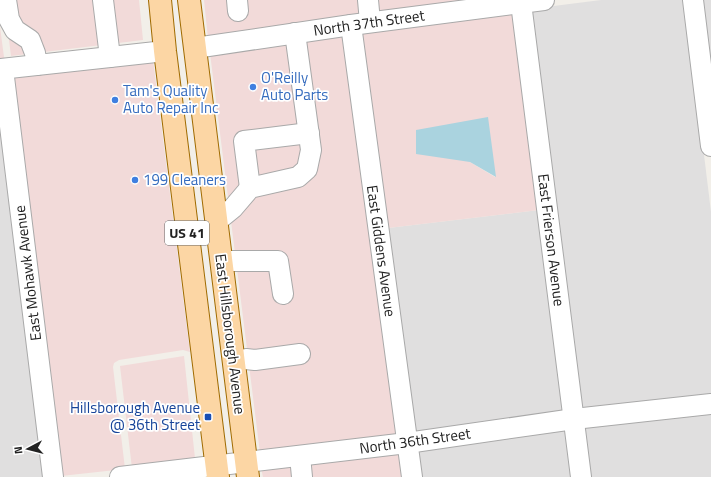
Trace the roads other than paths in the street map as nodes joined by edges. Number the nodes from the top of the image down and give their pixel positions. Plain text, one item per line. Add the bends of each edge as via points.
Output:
1 (6, 0) edge
2 (103, 0) edge
3 (160, 0) edge
4 (172, 0) edge
5 (190, 0) edge
6 (368, 0) edge
7 (544, 0) edge
8 (693, 0) edge
9 (521, 3) junction
10 (370, 22) junction
11 (351, 25) junction
12 (295, 33) junction
13 (195, 48) junction
14 (165, 51) junction
15 (110, 57) junction
16 (37, 65) junction
17 (2, 69) edge
18 (203, 111) junction
19 (309, 133) junction
20 (711, 146) edge
21 (250, 188) junction
22 (216, 220) junction
23 (221, 261) junction
24 (283, 294) dead end
25 (300, 354) dead end
26 (234, 361) junction
27 (711, 404) edge
28 (574, 419) junction
29 (407, 443) junction
30 (300, 456) junction
31 (247, 470) edge
32 (217, 471) edge
33 (53, 477) edge
34 (120, 477) edge
35 (302, 477) edge
36 (412, 477) edge
37 (581, 477) edge

1 - 16 street via 8,18 15,30 30,40
2 - 15 street
3 - 14 main road, East Hillsborough Avenue / US 41
4 - 13 main road via 177,22
5 - 13 main road, East Hillsborough Avenue / US 41
6 - 10 street
7 - 9 street, North 37th Street
8 - 20 street
9 - 10 street, North 37th Street
9 - 28 street, East Frierson Avenue
10 - 11 street, North 37th Street
11 - 12 street, North 37th Street
11 - 29 street, East Giddens Avenue
12 - 13 street, North 37th Street
12 - 19 street
13 - 18 main road, East Hillsborough Avenue / US 41
14 - 15 street
14 - 18 main road via 187,77
14 - 32 main road, East Hillsborough Avenue / US 41
15 - 16 street
16 - 17 street
17 - 33 street, East Mohawk Avenue
18 - 22 main road, East Hillsborough Avenue / US 41
19 - 21 street via 311,150 307,169 298,177
19 - 21 street via 244,141
21 - 22 street via 233,208
22 - 23 main road, East Hillsborough Avenue / US 41
23 - 24 street via 278,261
23 - 26 main road, East Hillsborough Avenue / US 41
25 - 26 street
26 - 31 main road, East Hillsborough Avenue / US 41
27 - 28 street, North 36th Street
28 - 29 street, North 36th Street
28 - 37 street, East Frierson Avenue
29 - 30 street, North 36th Street
29 - 36 street, East Giddens Avenue
30 - 31 street, North 36th Street
30 - 35 street
31 - 32 street, North 36th Street
32 - 34 street, North 36th Street

